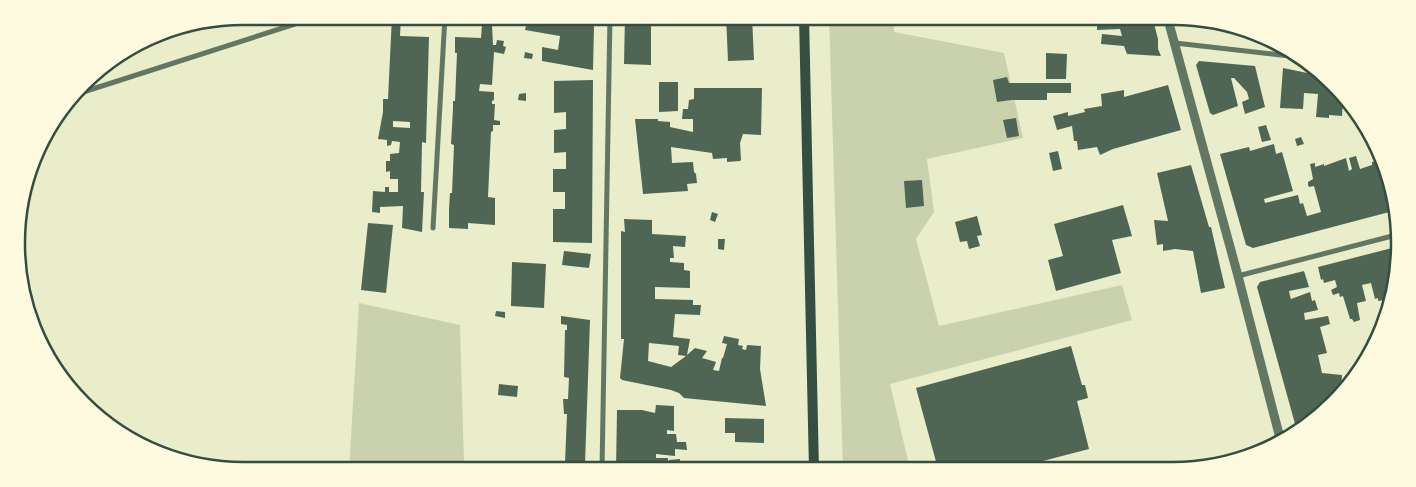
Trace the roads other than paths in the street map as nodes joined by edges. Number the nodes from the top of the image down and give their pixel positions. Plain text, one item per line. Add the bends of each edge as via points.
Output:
1 (292, 25) edge
2 (444, 25) edge
3 (610, 25) edge
4 (804, 25) edge
5 (1170, 25) edge
6 (1175, 43) junction
7 (1284, 55) edge
8 (87, 91) edge
9 (433, 228) dead end
10 (1391, 236) edge
11 (1238, 276) junction
12 (1279, 434) edge
13 (602, 462) edge
14 (814, 462) edge

1 - 8 street
2 - 9 street
3 - 13 street
4 - 14 main road
5 - 6 street
6 - 7 street
6 - 11 street
10 - 11 street
11 - 12 street

